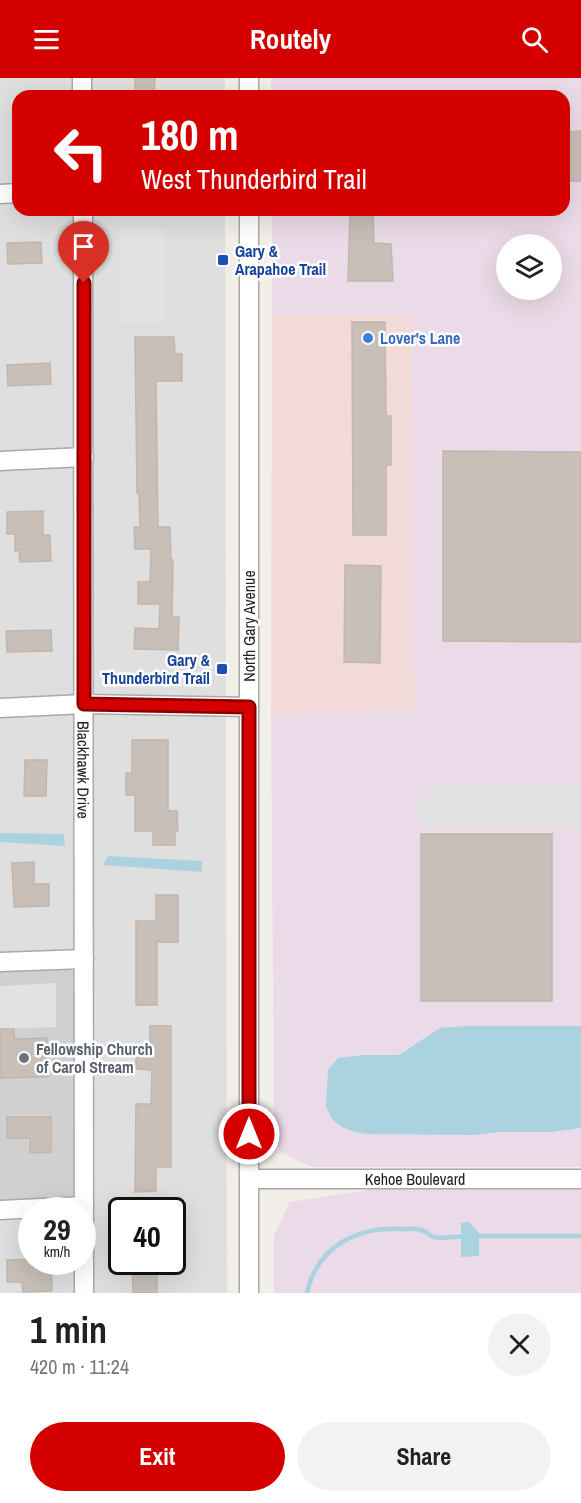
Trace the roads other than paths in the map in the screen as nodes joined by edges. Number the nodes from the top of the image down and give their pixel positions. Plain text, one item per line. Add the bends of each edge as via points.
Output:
1 (83, 216) edge
2 (249, 216) edge
3 (84, 458) junction
4 (0, 461) edge
5 (84, 704) junction
6 (249, 707) junction
7 (0, 708) edge
8 (84, 959) junction
9 (0, 962) edge
10 (249, 1179) junction
11 (581, 1179) edge
12 (84, 1197) edge
13 (18, 1209) edge
14 (0, 1210) edge
15 (84, 1275) edge
16 (84, 1293) edge
17 (249, 1293) edge

1 - 3 street, Blackhawk Drive
2 - 6 street, North Gary Avenue
3 - 4 street
3 - 5 street, Blackhawk Drive
5 - 6 street
5 - 7 street
5 - 8 street, Blackhawk Drive
6 - 10 street, North Gary Avenue
8 - 9 street
8 - 12 street, Blackhawk Drive
10 - 11 street, Kehoe Boulevard
10 - 17 street, North Gary Avenue
13 - 14 street
15 - 16 street, Blackhawk Drive

